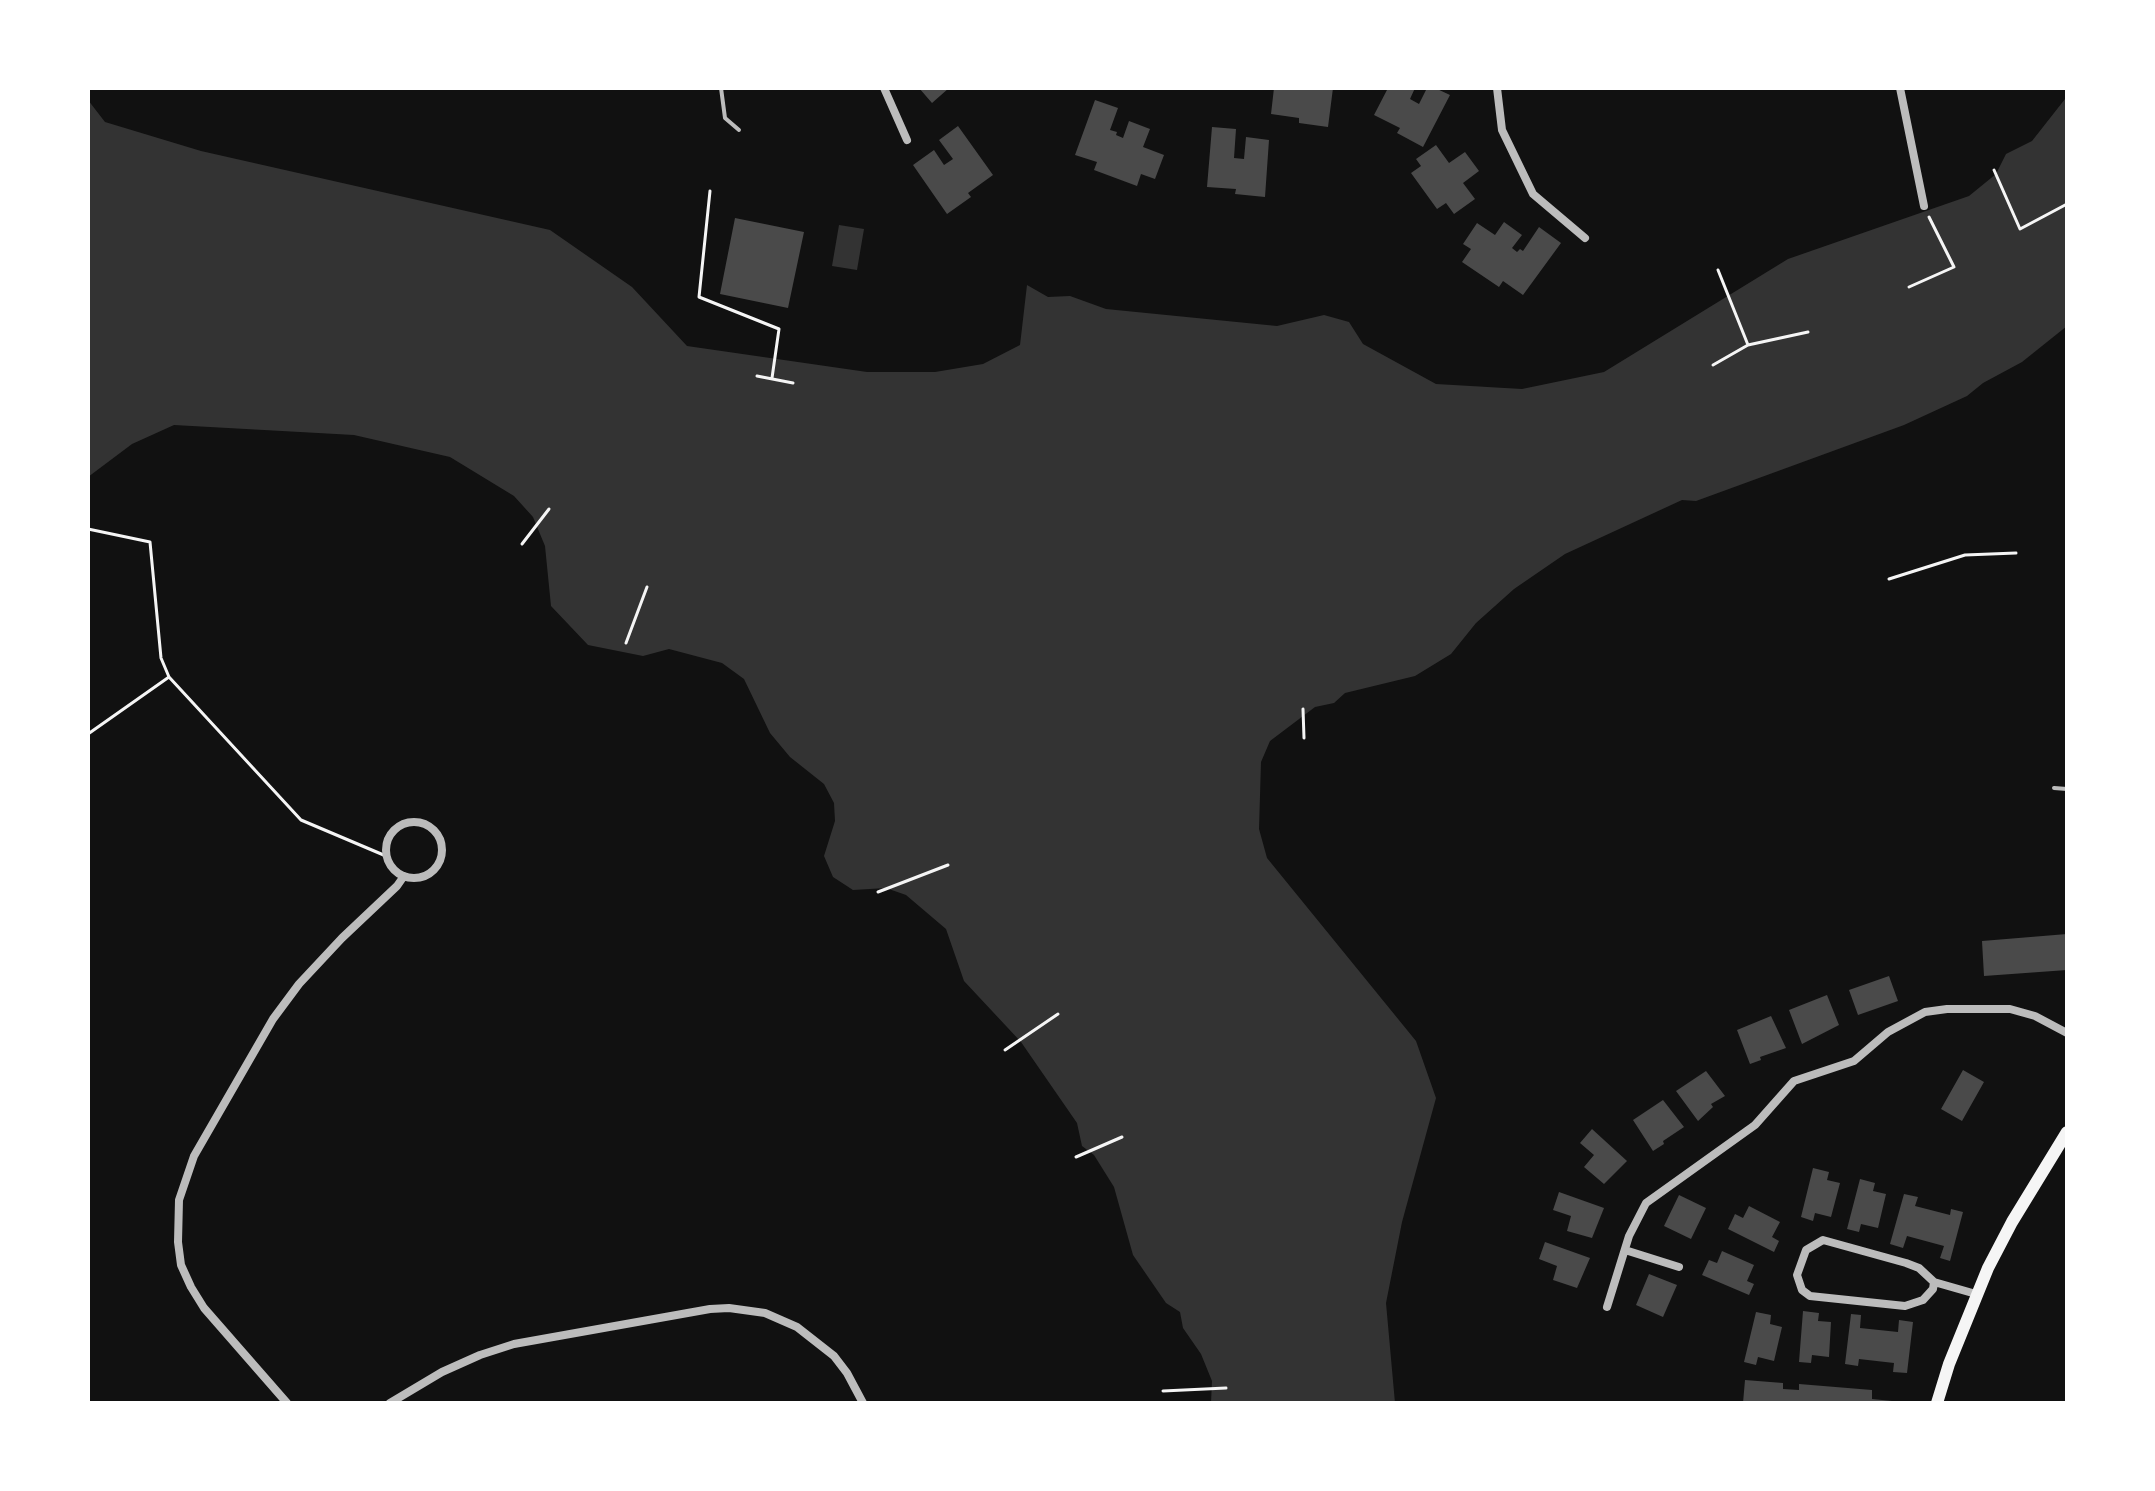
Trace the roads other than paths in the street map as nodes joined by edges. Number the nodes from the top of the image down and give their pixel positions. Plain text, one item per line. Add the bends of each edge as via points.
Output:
1 (721, 88) edge
2 (884, 88) edge
3 (1497, 88) edge
4 (1900, 88) edge
5 (739, 130) dead end
6 (907, 140) dead end
7 (1924, 206) road end
8 (1585, 238) dead end
9 (2054, 788) dead end
10 (2067, 789) edge
11 (404, 876) junction
12 (2067, 1033) edge
13 (2067, 1132) edge
14 (1625, 1250) junction
15 (1679, 1267) dead end
16 (1934, 1282) junction
17 (1976, 1294) junction
18 (1607, 1307) dead end
19 (287, 1403) edge
20 (390, 1403) edge
21 (863, 1403) edge
22 (1937, 1403) edge

1 - 5 lane via 725,118
2 - 6 street
3 - 8 street via 1502,130 1533,194
4 - 7 street
9 - 10 lane
11 - 11 street via 422,876 436,866 442,850 436,833 421,823 402,824 389,837 386,856
11 - 19 street via 299,984 273,1019 194,1156 179,1200 181,1265 191,1287
12 - 14 street via 2010,1009 1947,1009 1907,1019 1854,1061 1794,1081 1755,1125 1646,1203
13 - 17 main road
14 - 15 street
14 - 18 street
16 - 16 street via 1919,1268 1823,1240 1806,1250 1797,1275 1810,1296 1905,1306 1923,1300
16 - 17 street
17 - 22 main road
20 - 21 street via 442,1372 514,1344 729,1308 765,1313 797,1327 834,1356

